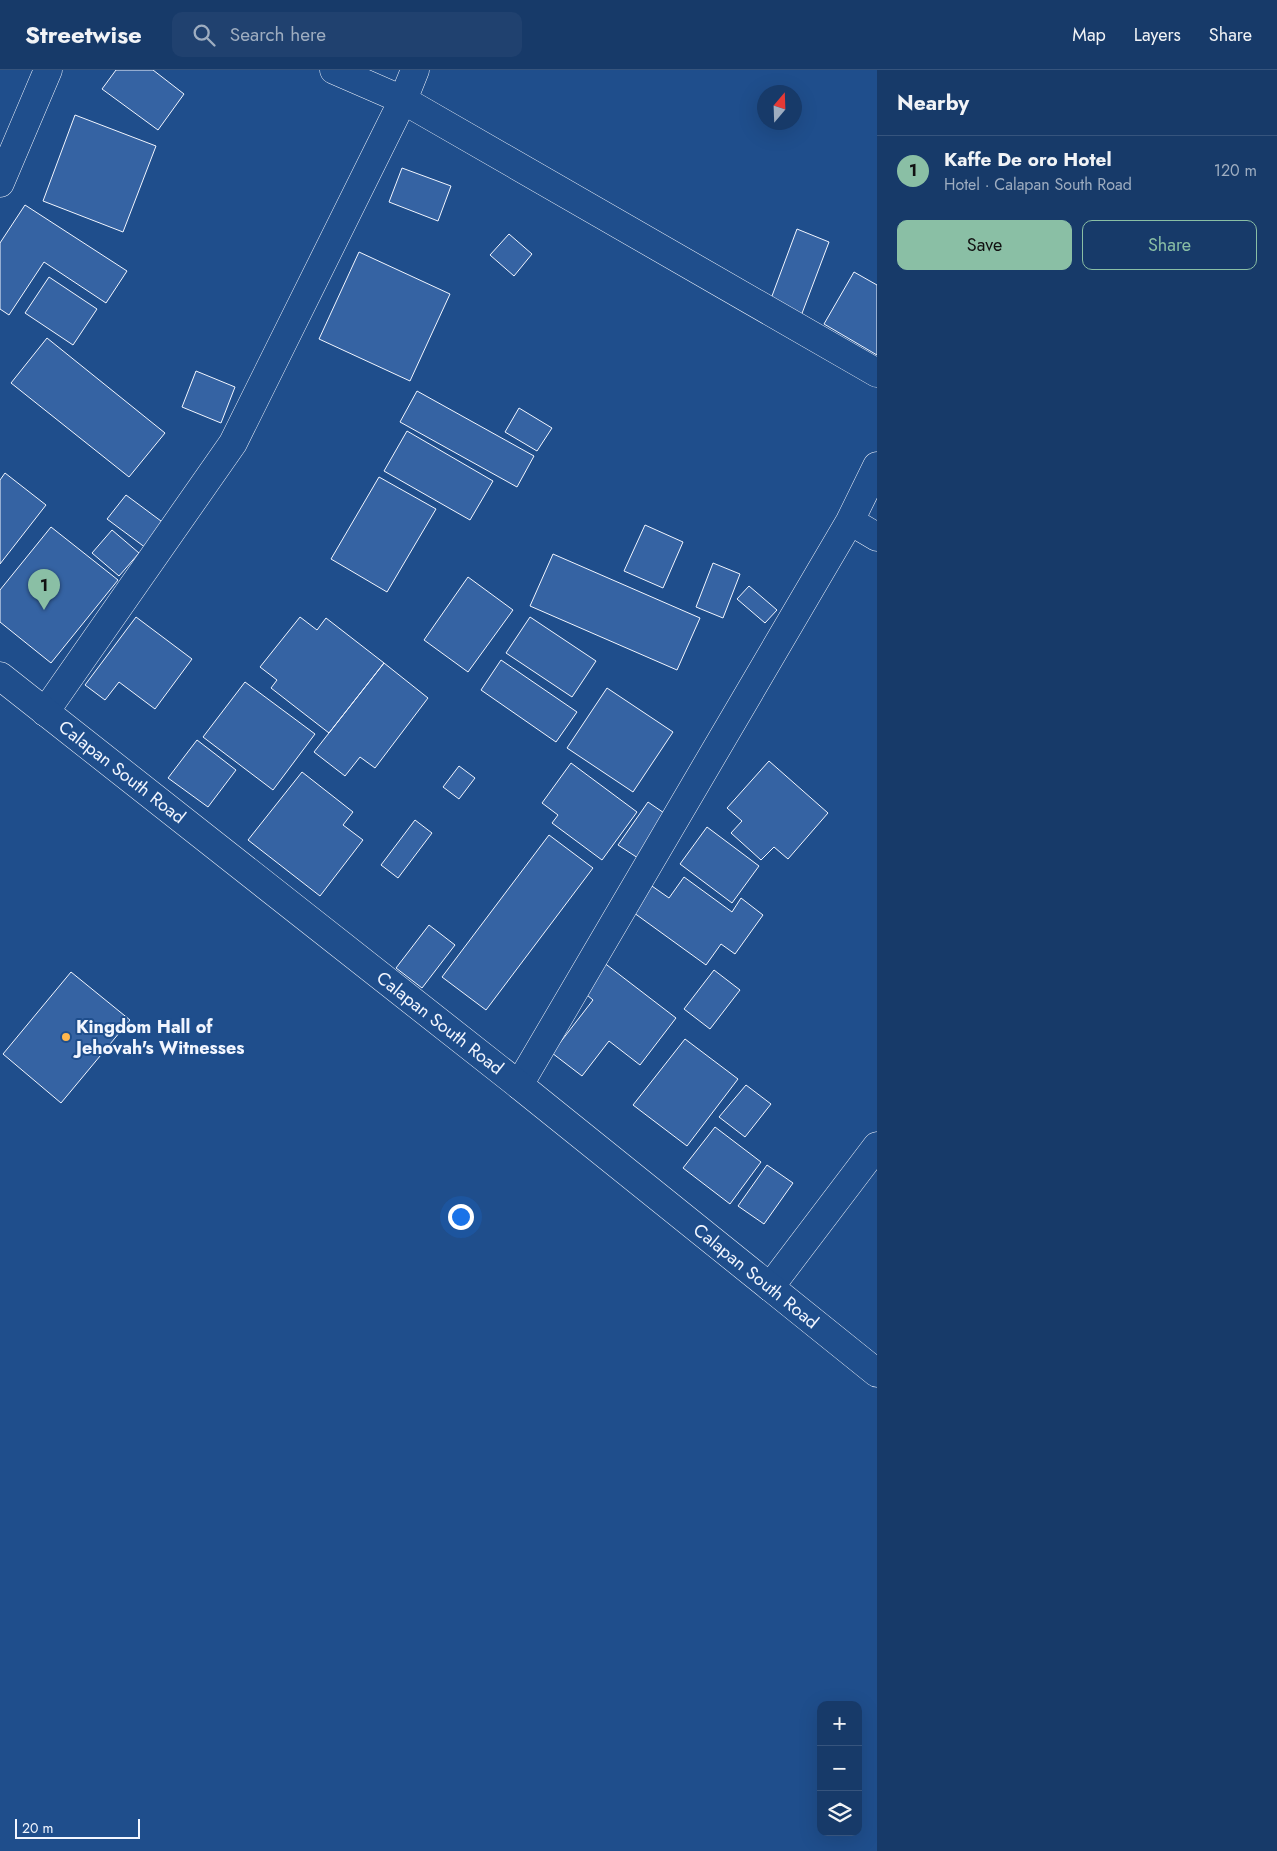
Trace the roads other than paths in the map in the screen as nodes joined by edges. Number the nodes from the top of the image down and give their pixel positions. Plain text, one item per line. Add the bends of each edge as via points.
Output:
1 (48, 70) edge
2 (334, 70) edge
3 (415, 70) edge
4 (403, 100) junction
5 (0, 183) edge
6 (877, 373) edge
7 (877, 466) edge
8 (850, 521) junction
9 (877, 537) edge
10 (0, 676) edge
11 (45, 712) junction
12 (519, 1085) junction
13 (877, 1146) edge
14 (770, 1287) junction
15 (877, 1373) edge

1 - 5 main road
2 - 4 main road
3 - 4 main road
4 - 6 main road
4 - 11 main road via 233,443
7 - 8 main road
8 - 9 main road
8 - 12 main road
10 - 11 main road, Calapan South Road
11 - 12 main road, Calapan South Road
12 - 14 main road, Calapan South Road
13 - 14 main road
14 - 15 main road, Calapan South Road

